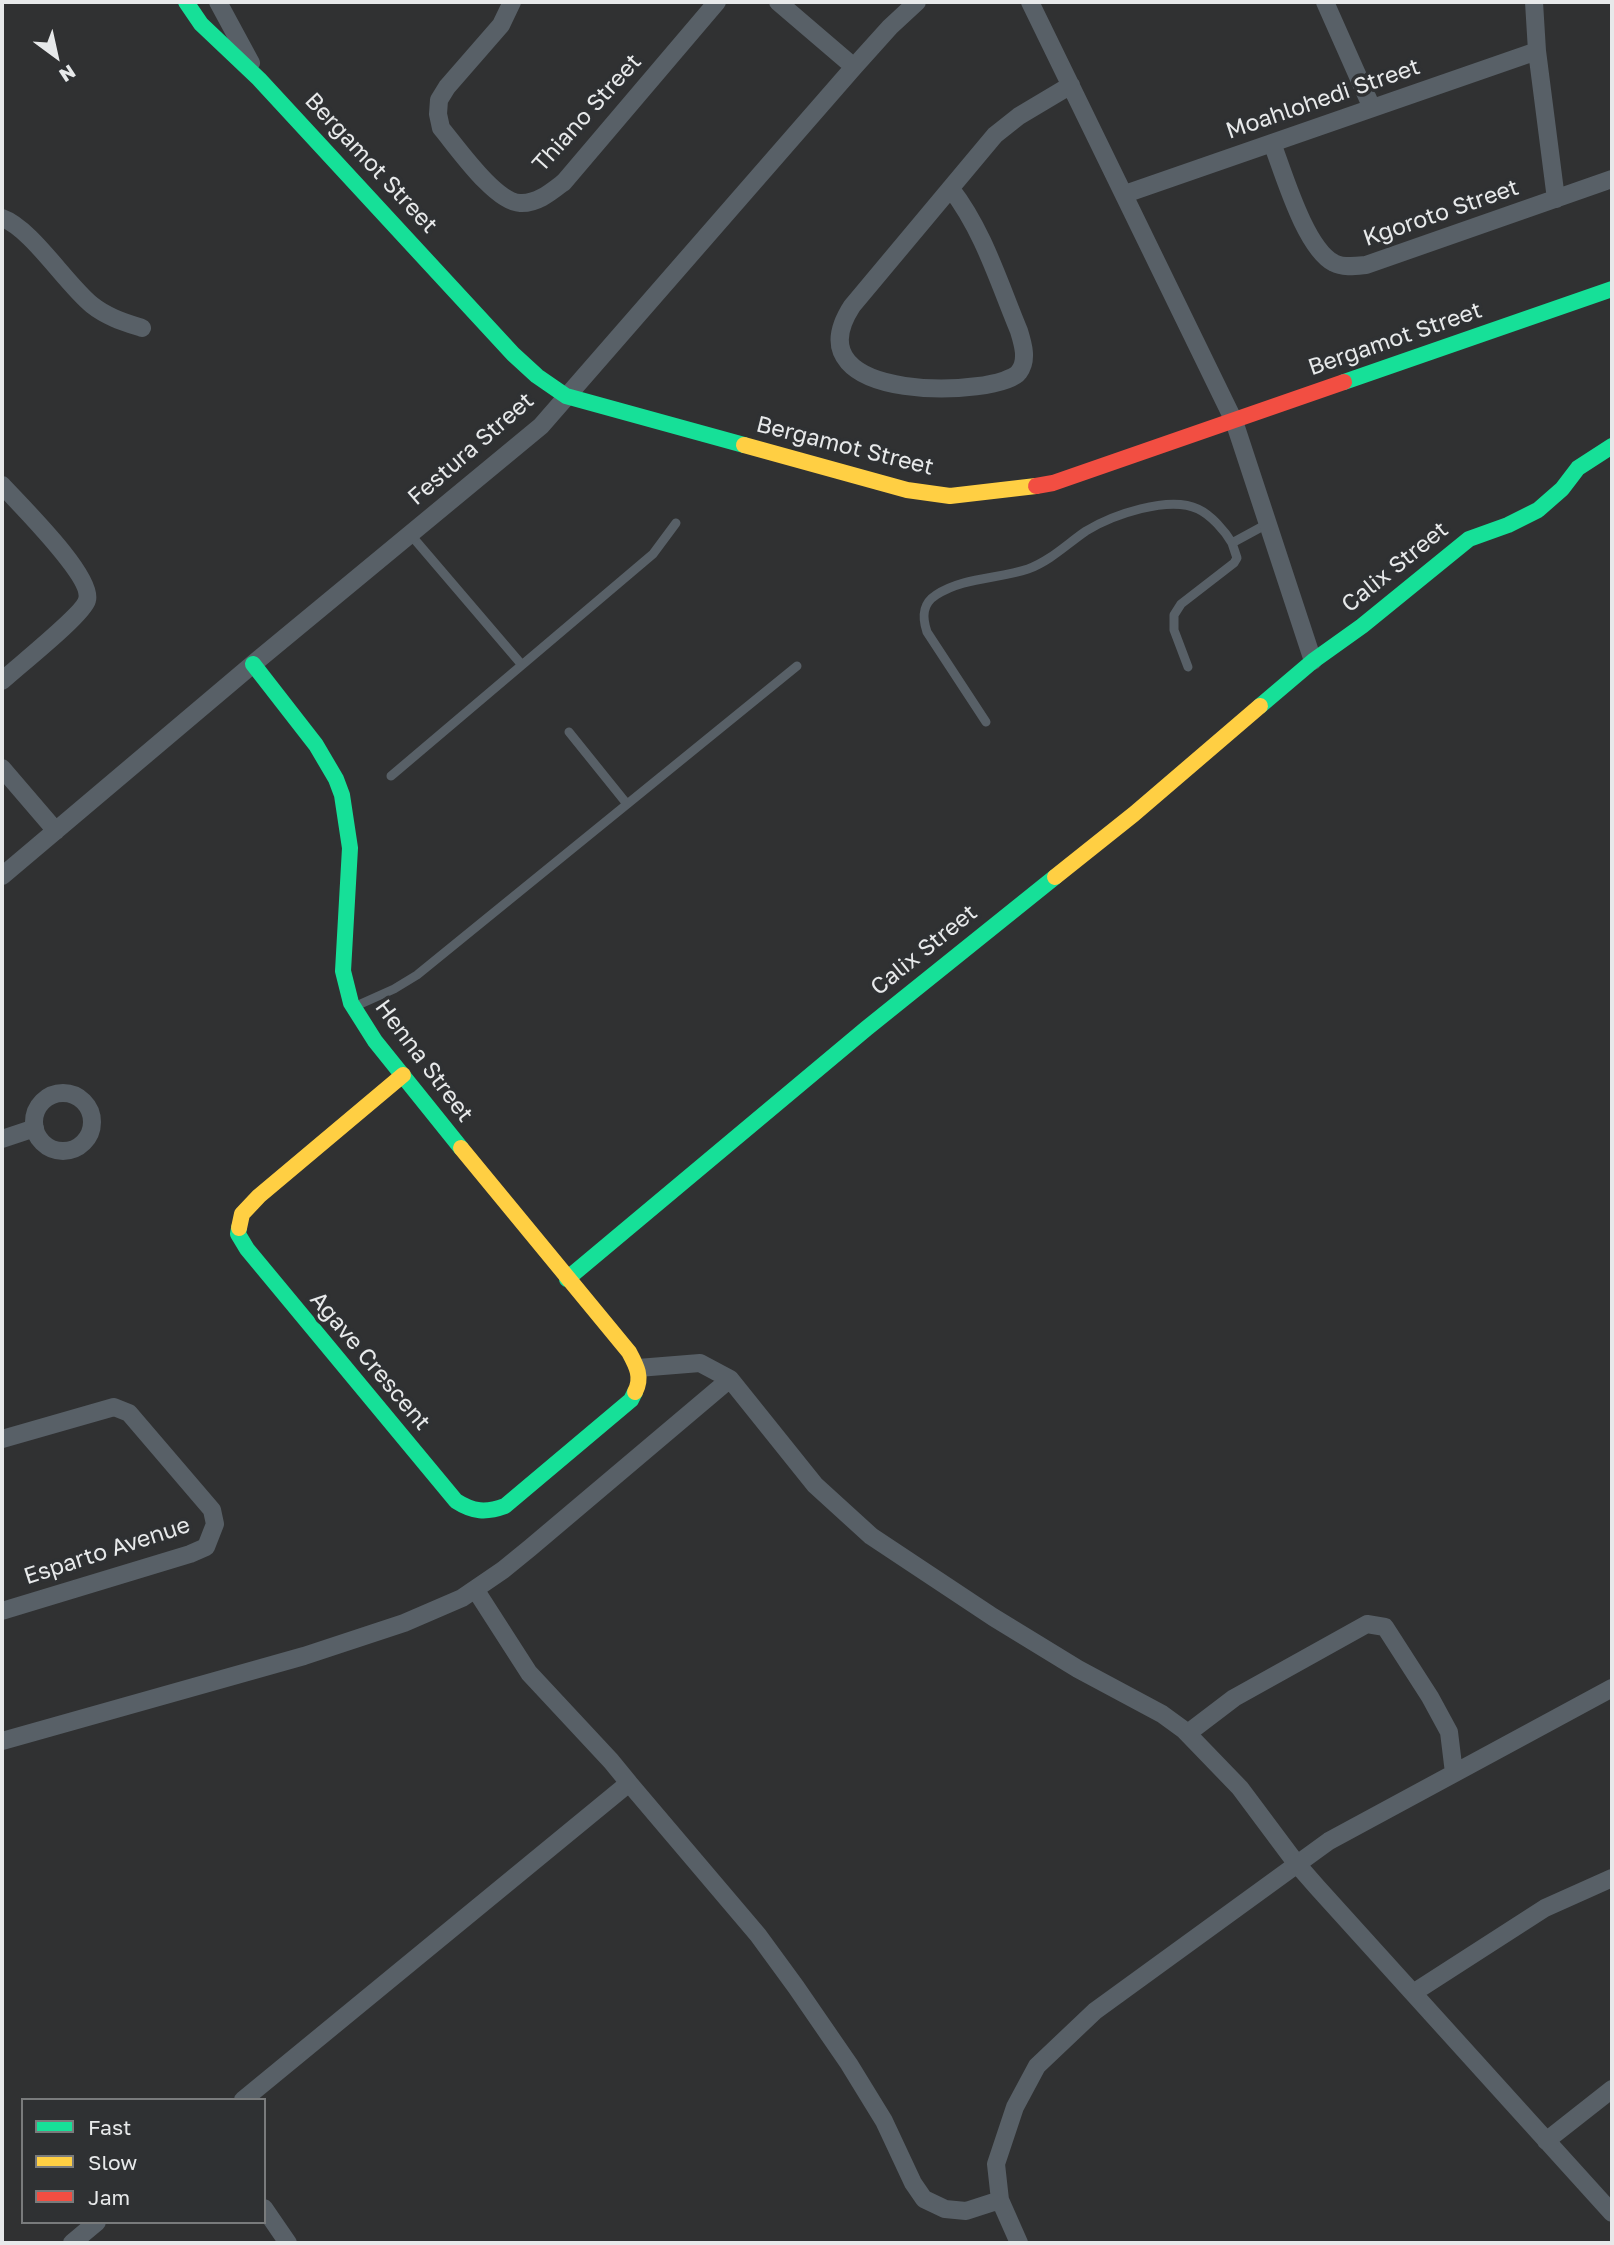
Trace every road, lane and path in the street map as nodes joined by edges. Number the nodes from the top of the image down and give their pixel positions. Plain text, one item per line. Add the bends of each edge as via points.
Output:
1 (186, 2) edge
2 (218, 2) edge
3 (512, 2) edge
4 (716, 2) edge
5 (778, 2) edge
6 (916, 2) edge
7 (1030, 2) edge
8 (1325, 2) edge
9 (1534, 2) edge
10 (1537, 51) junction
11 (854, 67) junction
12 (259, 79) junction
13 (1071, 85) junction
14 (1372, 107) junction
15 (1272, 143) junction
16 (1612, 179) edge
17 (951, 188) junction
18 (1125, 194) junction
19 (1556, 200) junction
20 (2, 218) edge
21 (1612, 289) edge
22 (142, 328) dead end
23 (566, 396) junction
24 (1234, 421) junction
25 (1612, 446) edge
26 (2, 485) edge
27 (676, 523) dead end
28 (1268, 524) junction
29 (410, 534) junction
30 (1231, 543) junction
31 (1313, 661) junction
32 (253, 664) junction
33 (522, 665) junction
34 (797, 666) dead end
35 (1188, 667) dead end
36 (2, 681) edge
37 (986, 722) dead end
38 (569, 732) dead end
39 (2, 768) edge
40 (391, 776) dead end
41 (627, 804) junction
42 (56, 831) junction
43 (2, 876) edge
44 (354, 1007) junction
45 (402, 1075) junction
46 (35, 1128) dead end
47 (2, 1139) edge
48 (567, 1279) junction
49 (638, 1368) junction
50 (730, 1379) junction
51 (2, 1439) edge
52 (475, 1588) junction
53 (2, 1611) edge
54 (1612, 1688) edge
55 (1188, 1733) junction
56 (2, 1741) edge
57 (1454, 1773) junction
58 (629, 1783) junction
59 (1296, 1863) junction
60 (1612, 1878) edge
61 (1413, 1993) junction
62 (1612, 2089) edge
63 (245, 2098) edge
64 (1546, 2141) junction
65 (1000, 2200) junction
66 (266, 2211) edge
67 (1612, 2213) edge
68 (95, 2224) edge
69 (72, 2243) edge
70 (288, 2243) edge
71 (1019, 2243) edge

1 - 12 street, Bergamot Street via 201,24
2 - 12 street, Bergamot Street
3 - 4 street, Thiano Street via 501,25 439,100 438,114 441,128 498,194 518,203 534,201 564,182
5 - 11 street
6 - 11 street, Festura Street
7 - 13 street
8 - 14 street
9 - 10 street
10 - 14 street, Moahlohedi Street
10 - 19 street
11 - 23 street, Festura Street
12 - 23 street, Bergamot Street via 513,354
13 - 17 street via 1007,124
13 - 18 street
14 - 15 street, Moahlohedi Street
15 - 18 street, Moahlohedi Street
15 - 19 street, Kgoroto Street via 1310,240 1334,263 1346,266 1366,265
16 - 19 street, Kgoroto Street
17 - 17 street via 844,319 838,339 841,353 867,377 922,388 963,387 1010,380 1019,373 1024,348 1019,331 974,225
18 - 24 street
20 - 22 street via 23,232 91,304 112,318
21 - 24 street, Bergamot Street
23 - 24 street, Bergamot Street via 907,490 950,496 1054,483
23 - 29 street, Festura Street via 541,426
24 - 28 street
25 - 31 street, Calix Street via 1578,468 1538,510 1469,539
26 - 36 street via 70,561 88,592 83,609
27 - 33 lane via 653,554
28 - 30 lane
28 - 31 street
29 - 32 street, Festura Street
29 - 33 lane
30 - 35 lane via 1237,558 1234,563 1181,604 1174,615 1174,630
30 - 37 lane via 1198,508 1180,504 1149,507 1088,531 1031,568 953,586 936,595 926,604 923,619 927,632
31 - 48 street, Calix Street via 1134,814 867,1028
32 - 42 street, Festura Street
32 - 44 street, Henna Street via 317,748 342,793 349,860 343,976
33 - 40 lane
34 - 41 lane
38 - 41 lane
39 - 42 street
41 - 44 lane via 417,975
42 - 43 street, Festura Street
44 - 45 street, Henna Street
45 - 48 street, Henna Street
45 - 49 street, Agave Crescent via 258,1195 242,1214 238,1234 247,1249 456,1501 479,1513 505,1506 631,1400 639,1385
46 - 47 street
48 - 49 street, Henna Street
49 - 50 street via 700,1363
50 - 52 street via 530,1548
50 - 55 street via 815,1485 871,1536 993,1617
51 - 53 street, Esparto Avenue via 120,1408 212,1510 215,1524 206,1547 190,1554
52 - 56 street via 404,1623 304,1656
52 - 58 street via 529,1673
54 - 57 street
55 - 57 street via 1234,1698 1367,1624 1385,1627 1430,1697 1449,1732
55 - 59 street via 1240,1788
57 - 59 street
58 - 63 street
58 - 65 street via 758,1935 796,1987 884,2121 924,2199 944,2209 966,2211
59 - 61 street
59 - 65 street via 1095,2011 1037,2066 1015,2108 996,2164
60 - 61 street via 1545,1908
61 - 64 street
62 - 64 street
64 - 67 street
65 - 71 street
66 - 70 street
68 - 69 street

